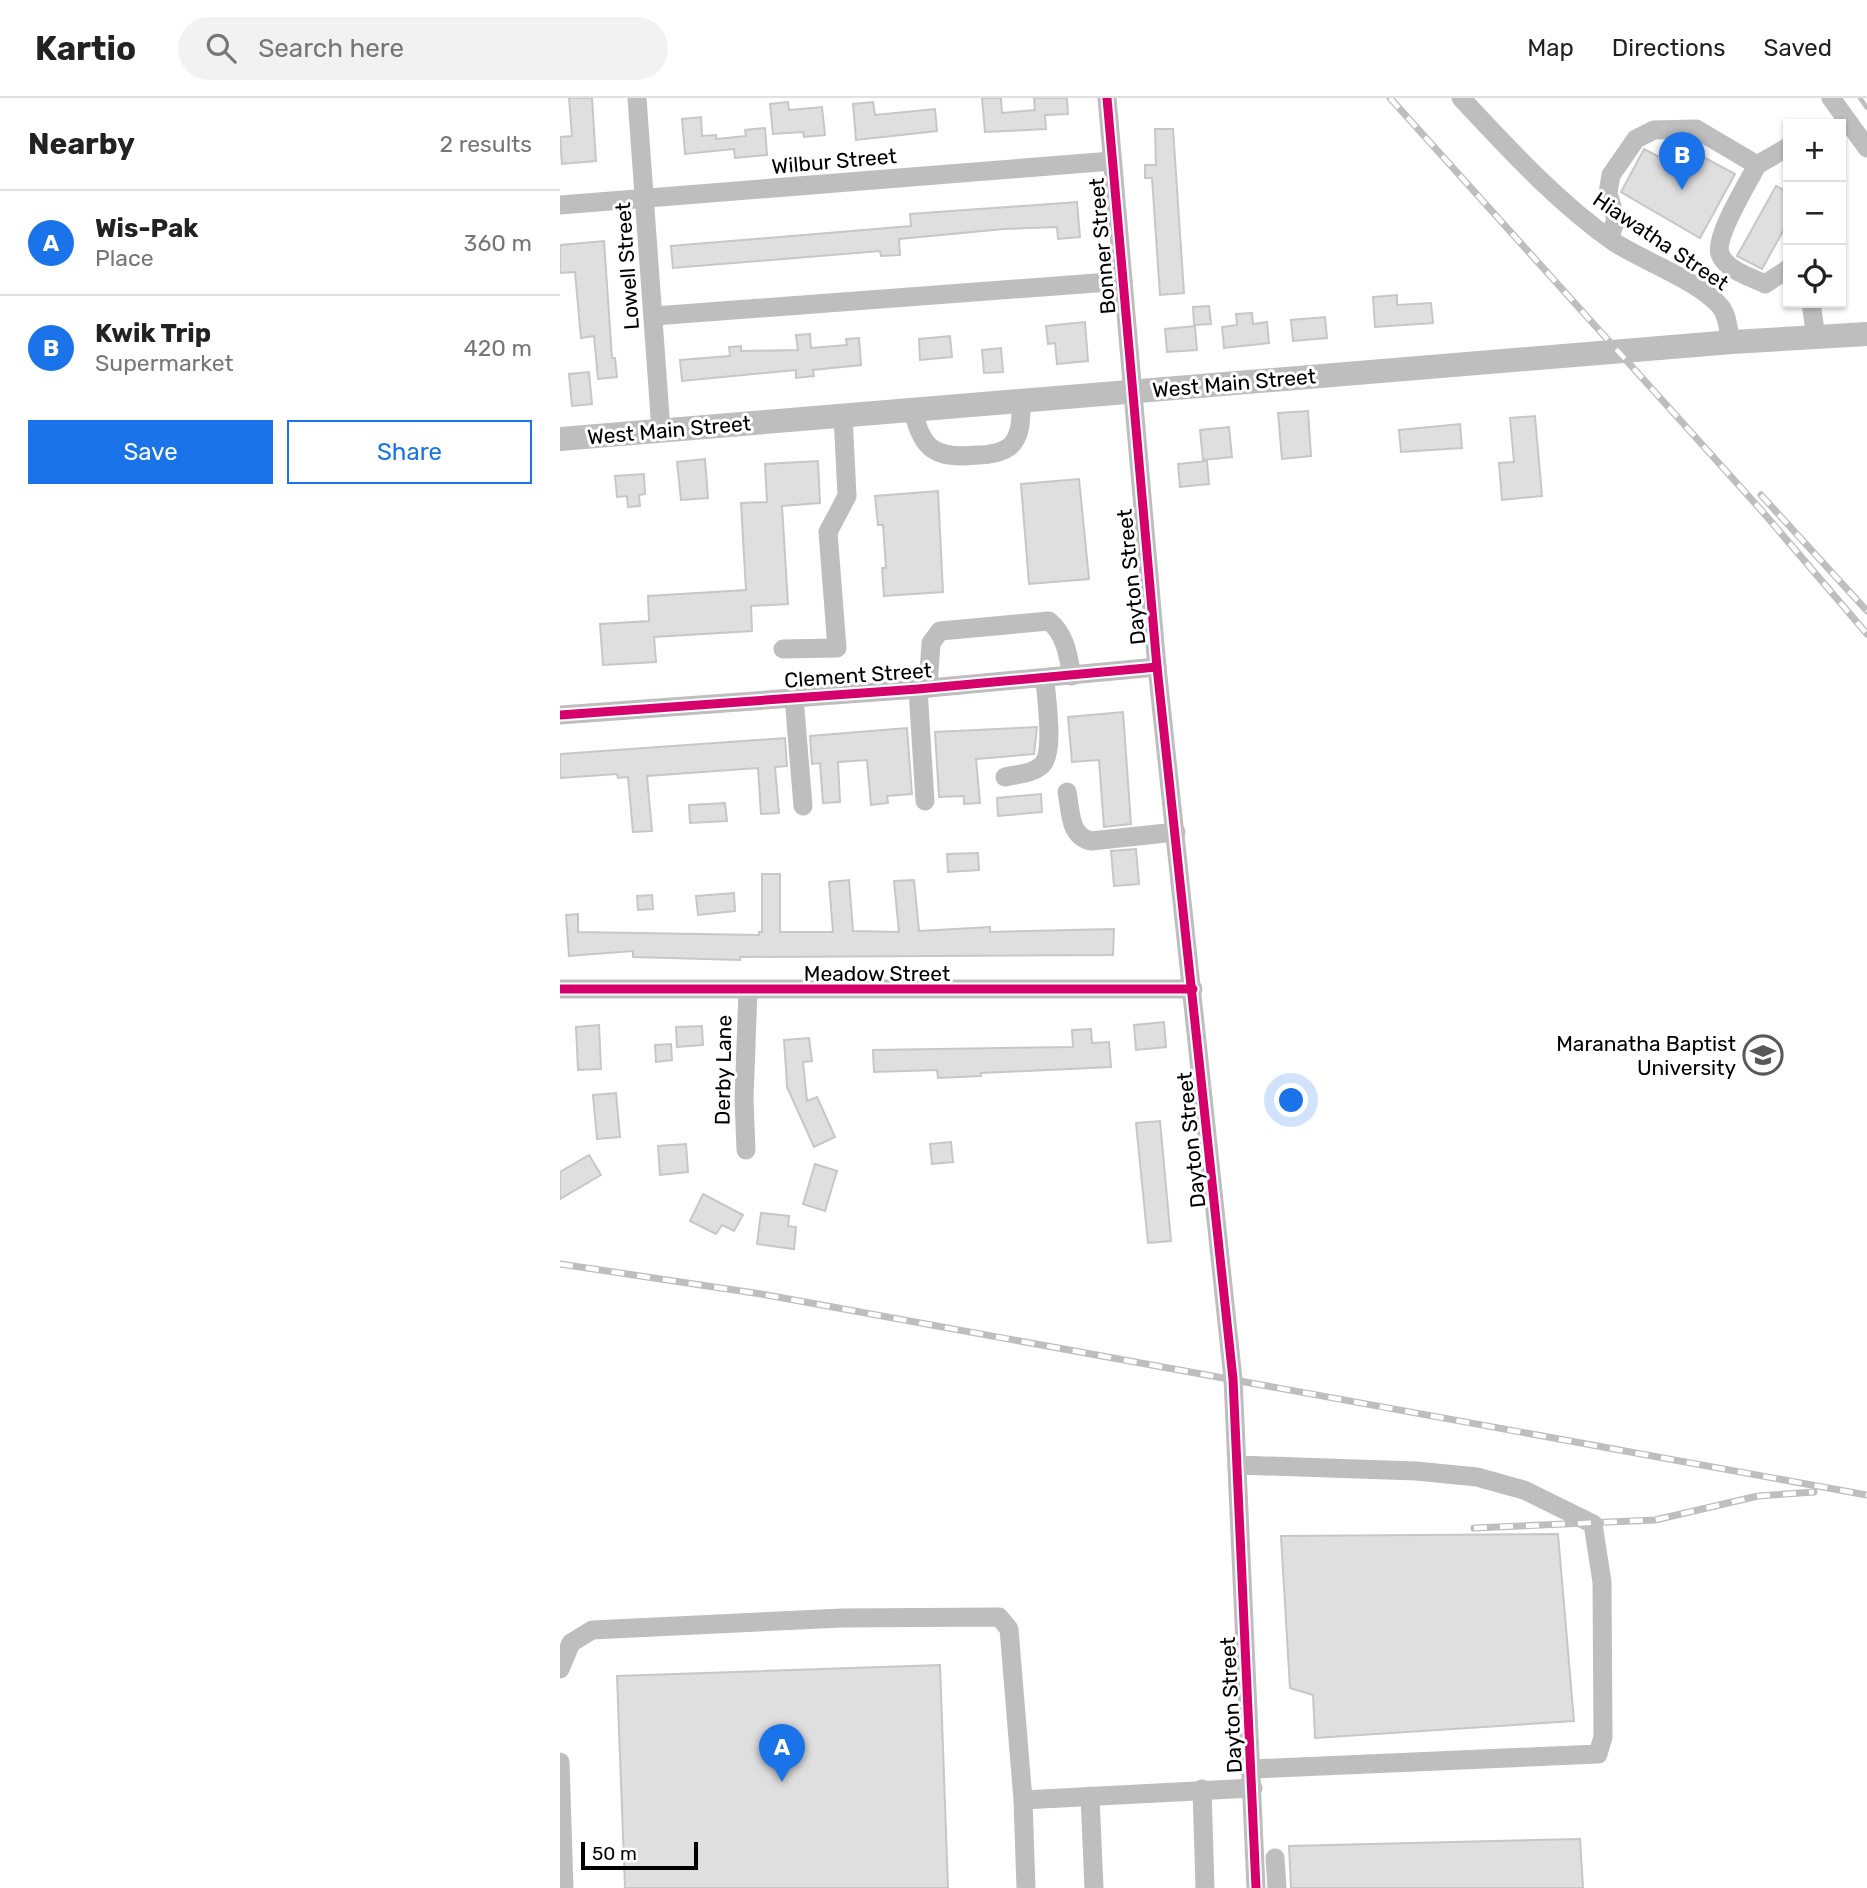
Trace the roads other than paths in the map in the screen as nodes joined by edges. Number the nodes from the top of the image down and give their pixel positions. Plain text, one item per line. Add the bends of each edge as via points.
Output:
1 (637, 98) edge
2 (1107, 98) edge
3 (1461, 98) edge
4 (1831, 98) edge
5 (1836, 119) edge
6 (1846, 129) edge
7 (1867, 148) edge
8 (1783, 150) edge
9 (1112, 161) junction
10 (1757, 165) junction
11 (646, 199) junction
12 (560, 205) edge
13 (1609, 238) junction
14 (1783, 272) edge
15 (1123, 281) junction
16 (1812, 308) edge
17 (654, 316) junction
18 (1867, 334) edge
19 (1816, 337) junction
20 (1731, 342) junction
21 (1130, 392) junction
22 (1021, 401) junction
23 (913, 410) junction
24 (843, 415) junction
25 (661, 430) junction
26 (560, 439) edge
27 (783, 649) dead end
28 (1157, 667) junction
29 (1072, 676) junction
30 (1045, 678) junction
31 (923, 688) junction
32 (794, 697) junction
33 (560, 715) edge
34 (1005, 777) dead end
35 (1067, 792) dead end
36 (925, 802) dead end
37 (803, 806) dead end
38 (1176, 832) junction
39 (560, 989) edge
40 (1193, 989) junction
41 (748, 990) junction
42 (746, 1150) dead end
43 (1237, 1465) junction
44 (560, 1669) edge
45 (560, 1762) edge
46 (1252, 1778) junction
47 (1202, 1789) junction
48 (1090, 1796) junction
49 (1023, 1800) junction
50 (1275, 1858) dead end
51 (564, 1888) edge
52 (1026, 1888) edge
53 (1094, 1888) edge
54 (1205, 1888) edge
55 (1256, 1888) edge
56 (1277, 1888) edge

1 - 11 street, Lowell Street
2 - 9 street, Bonner Street
3 - 13 street, Hiawatha Street via 1557,196
4 - 5 street
6 - 7 street
8 - 10 street
9 - 11 street, Wilbur Street
9 - 15 street, Bonner Street
10 - 13 street via 1696,129 1654,130 1636,139 1611,175 1608,193 1616,220
10 - 14 street via 1719,242 1721,256 1731,267 1765,284
11 - 12 street, Wilbur Street
11 - 17 street, Lowell Street
13 - 20 street, Hiawatha Street via 1720,306
15 - 17 street
15 - 21 street, Bonner Street
16 - 19 street
17 - 25 street, Lowell Street
18 - 19 main road, West Main Street
19 - 20 main road, West Main Street
20 - 21 main road, West Main Street
21 - 22 main road, West Main Street
21 - 28 street, Dayton Street
22 - 23 main road, West Main Street
22 - 23 street via 1020,428 1010,446 989,454 942,456 927,446 916,429
23 - 24 main road, West Main Street
24 - 25 main road, West Main Street
24 - 27 street via 847,496 828,532 837,648
25 - 26 main road, West Main Street
28 - 29 street, Clement Street
28 - 38 street, Dayton Street
29 - 30 street, Clement Street
29 - 31 street via 1065,645 1049,621 940,631 931,643
30 - 31 street, Clement Street
30 - 34 street via 1049,749 1043,764 1031,772
31 - 32 street, Clement Street
31 - 36 street
32 - 33 street, Clement Street
32 - 37 street
35 - 38 street via 1080,839
38 - 40 street, Dayton Street
39 - 41 street, Meadow Street
40 - 41 street, Meadow Street
40 - 43 street, Dayton Street via 1233,1379
41 - 42 street, Derby Lane
43 - 46 street, Dayton Street
43 - 46 street via 1416,1471 1477,1477 1524,1490 1594,1524 1602,1582 1603,1737 1598,1754
44 - 49 street via 571,1643 592,1630 842,1618 999,1617 1009,1629
45 - 51 street
46 - 47 street
46 - 55 street, Dayton Street
47 - 48 street
47 - 54 street
48 - 49 street
48 - 53 street
49 - 52 street
50 - 56 street

